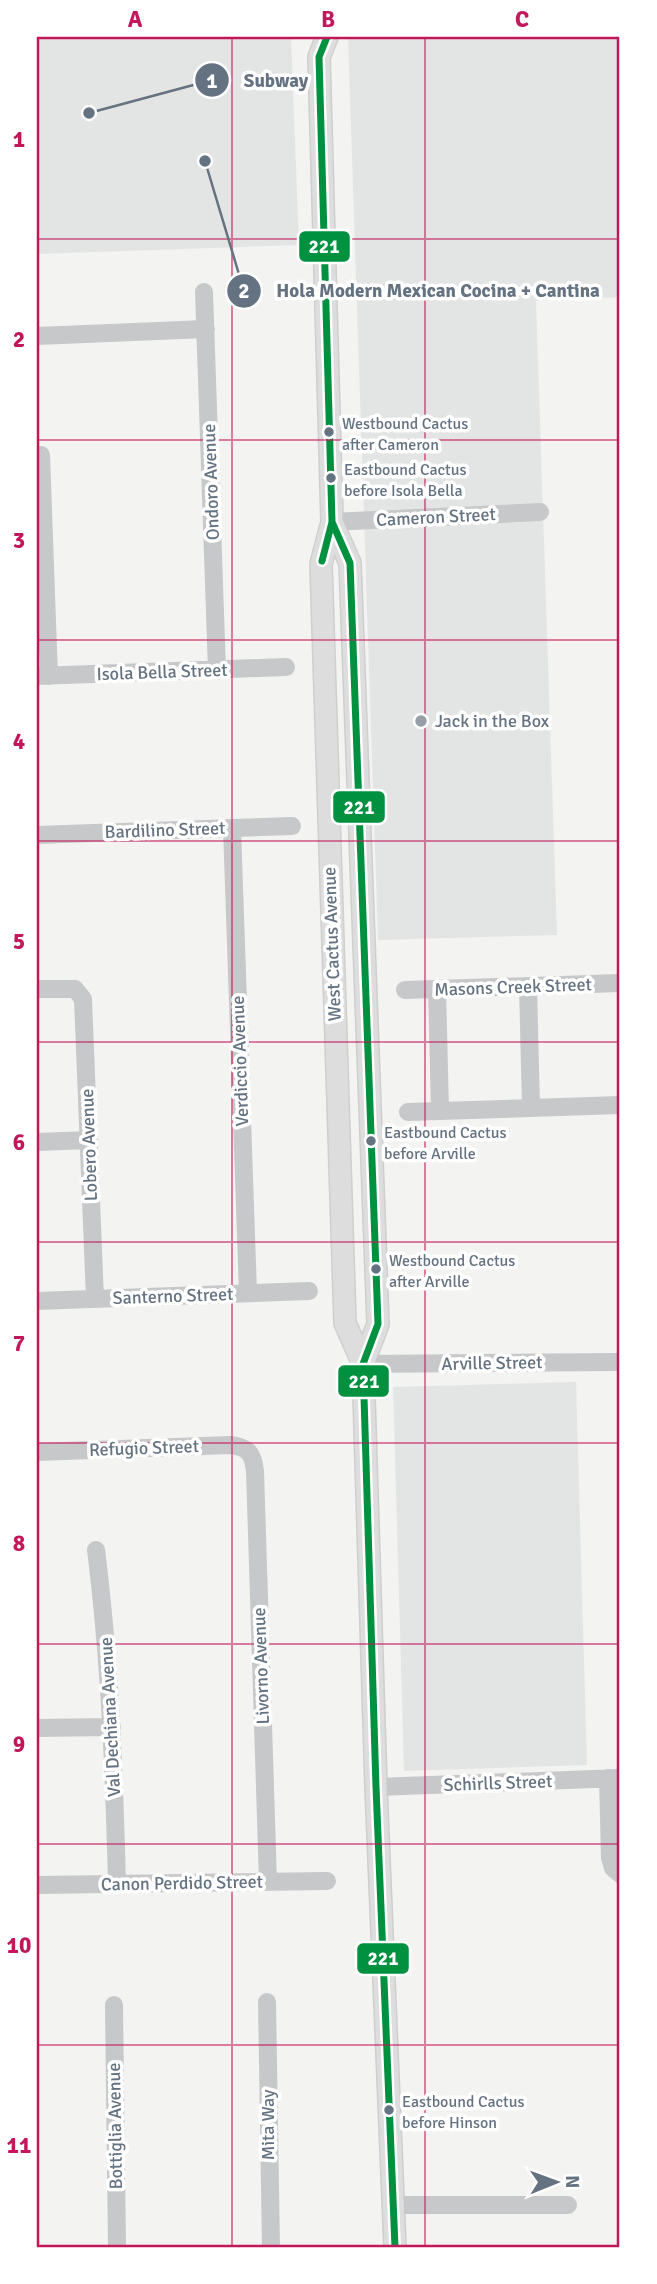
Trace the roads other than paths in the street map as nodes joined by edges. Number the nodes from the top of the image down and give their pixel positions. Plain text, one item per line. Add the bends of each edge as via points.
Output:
1 (310, 37) edge
2 (323, 47) edge
3 (204, 292) dead end
4 (206, 329) junction
5 (37, 335) edge
6 (41, 455) dead end
7 (540, 512) dead end
8 (332, 522) junction
9 (286, 667) dead end
10 (218, 671) junction
11 (43, 676) edge
12 (292, 826) dead end
13 (232, 828) junction
14 (37, 835) edge
15 (620, 983) edge
16 (528, 986) junction
17 (37, 989) edge
18 (437, 989) junction
19 (405, 990) dead end
20 (620, 1105) edge
21 (531, 1107) junction
22 (440, 1110) junction
23 (408, 1112) dead end
24 (89, 1140) junction
25 (37, 1142) edge
26 (309, 1291) dead end
27 (248, 1293) junction
28 (95, 1299) junction
29 (37, 1301) edge
30 (620, 1362) edge
31 (363, 1364) junction
32 (250, 1451) joint
33 (37, 1452) edge
34 (96, 1550) dead end
35 (112, 1727) junction
36 (37, 1728) edge
37 (614, 1778) edge
38 (376, 1787) junction
39 (620, 1874) edge
40 (327, 1881) dead end
41 (268, 1882) junction
42 (117, 1884) junction
43 (37, 1885) edge
44 (267, 2002) dead end
45 (114, 2005) dead end
46 (394, 2205) junction
47 (568, 2205) dead end
48 (117, 2247) edge
49 (271, 2247) edge
50 (395, 2247) edge

1 - 2 main road, West Cactus Avenue
2 - 8 main road, West Cactus Avenue
3 - 4 street, Ondoro Avenue
4 - 5 street
4 - 10 street, Ondoro Avenue
6 - 11 street
7 - 8 street, Cameron Street
8 - 31 main road, West Cactus Avenue via 321,565 344,1310
8 - 31 main road, West Cactus Avenue via 350,564 356,699 378,1324
9 - 10 street, Isola Bella Street
10 - 11 street, Isola Bella Street
12 - 13 street, Bardilino Street
13 - 14 street, Bardilino Street
13 - 27 street, Verdiccio Avenue
15 - 16 street, Masons Creek Street
16 - 18 street, Masons Creek Street
16 - 21 street
17 - 24 street, Lobero Avenue via 80,992
18 - 19 street, Masons Creek Street
18 - 22 street
20 - 21 street
21 - 22 street
22 - 23 street
24 - 25 street
24 - 28 street, Lobero Avenue
26 - 27 street, Santerno Street
27 - 28 street, Santerno Street
28 - 29 street, Santerno Street
30 - 31 street, Arville Street
31 - 38 main road, West Cactus Avenue
32 - 33 street, Refugio Street via 230,1446
32 - 41 street, Livorno Avenue via 255,1471
34 - 35 street, Val Dechiana Avenue
35 - 36 street
35 - 42 street, Val Dechiana Avenue
37 - 38 street, Schirlls Street
37 - 39 street via 611,1858
38 - 46 main road, West Cactus Avenue
40 - 41 street, Canon Perdido Street
41 - 42 street, Canon Perdido Street
42 - 43 street, Canon Perdido Street
44 - 49 street, Mita Way
45 - 48 street, Bottiglia Avenue
46 - 47 street
46 - 50 main road, West Cactus Avenue

